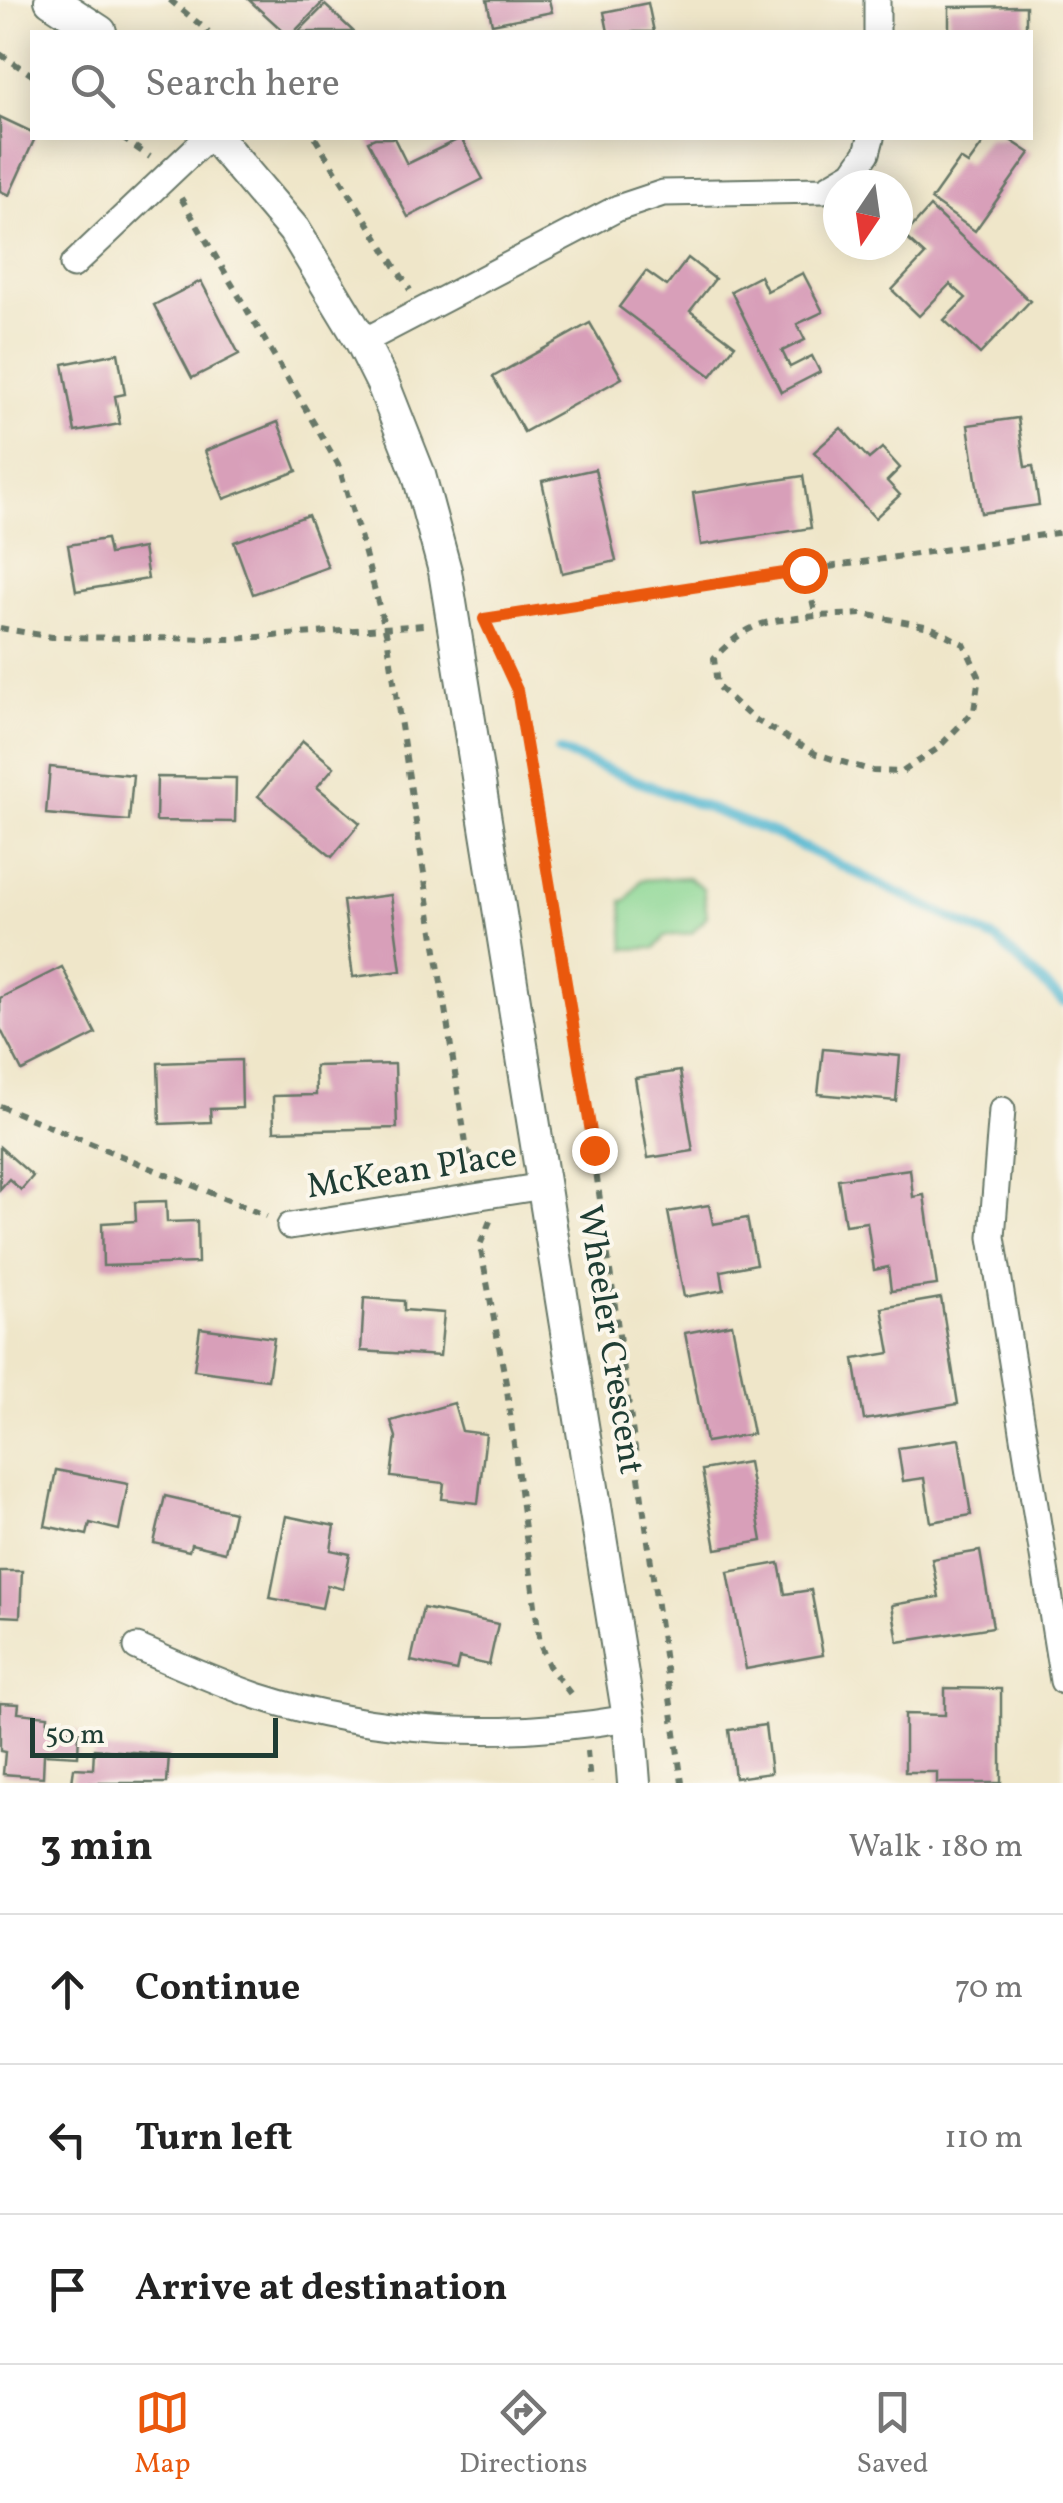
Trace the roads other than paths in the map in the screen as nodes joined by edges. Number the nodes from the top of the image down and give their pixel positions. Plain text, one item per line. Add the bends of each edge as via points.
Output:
1 (51, 0) edge
2 (877, 0) edge
3 (97, 30) edge
4 (877, 30) edge
5 (205, 140) edge
6 (218, 140) edge
7 (870, 140) edge
8 (73, 265) dead end
9 (362, 342) junction
10 (1002, 1110) dead end
11 (544, 1186) junction
12 (290, 1226) road end
13 (136, 1647) dead end
14 (1063, 1681) edge
15 (629, 1718) junction
16 (634, 1783) edge

1 - 3 street
2 - 4 street
5 - 8 street
6 - 9 street, Wheeler Crescent via 294,230
7 - 9 street via 853,172 824,190 663,193 618,208
9 - 11 street, Wheeler Crescent via 418,475 445,570
10 - 14 street via 992,1237
11 - 12 street, McKean Place
11 - 15 street, Wheeler Crescent
13 - 15 street via 261,1698 404,1728 501,1732
15 - 16 street, Wheeler Crescent

